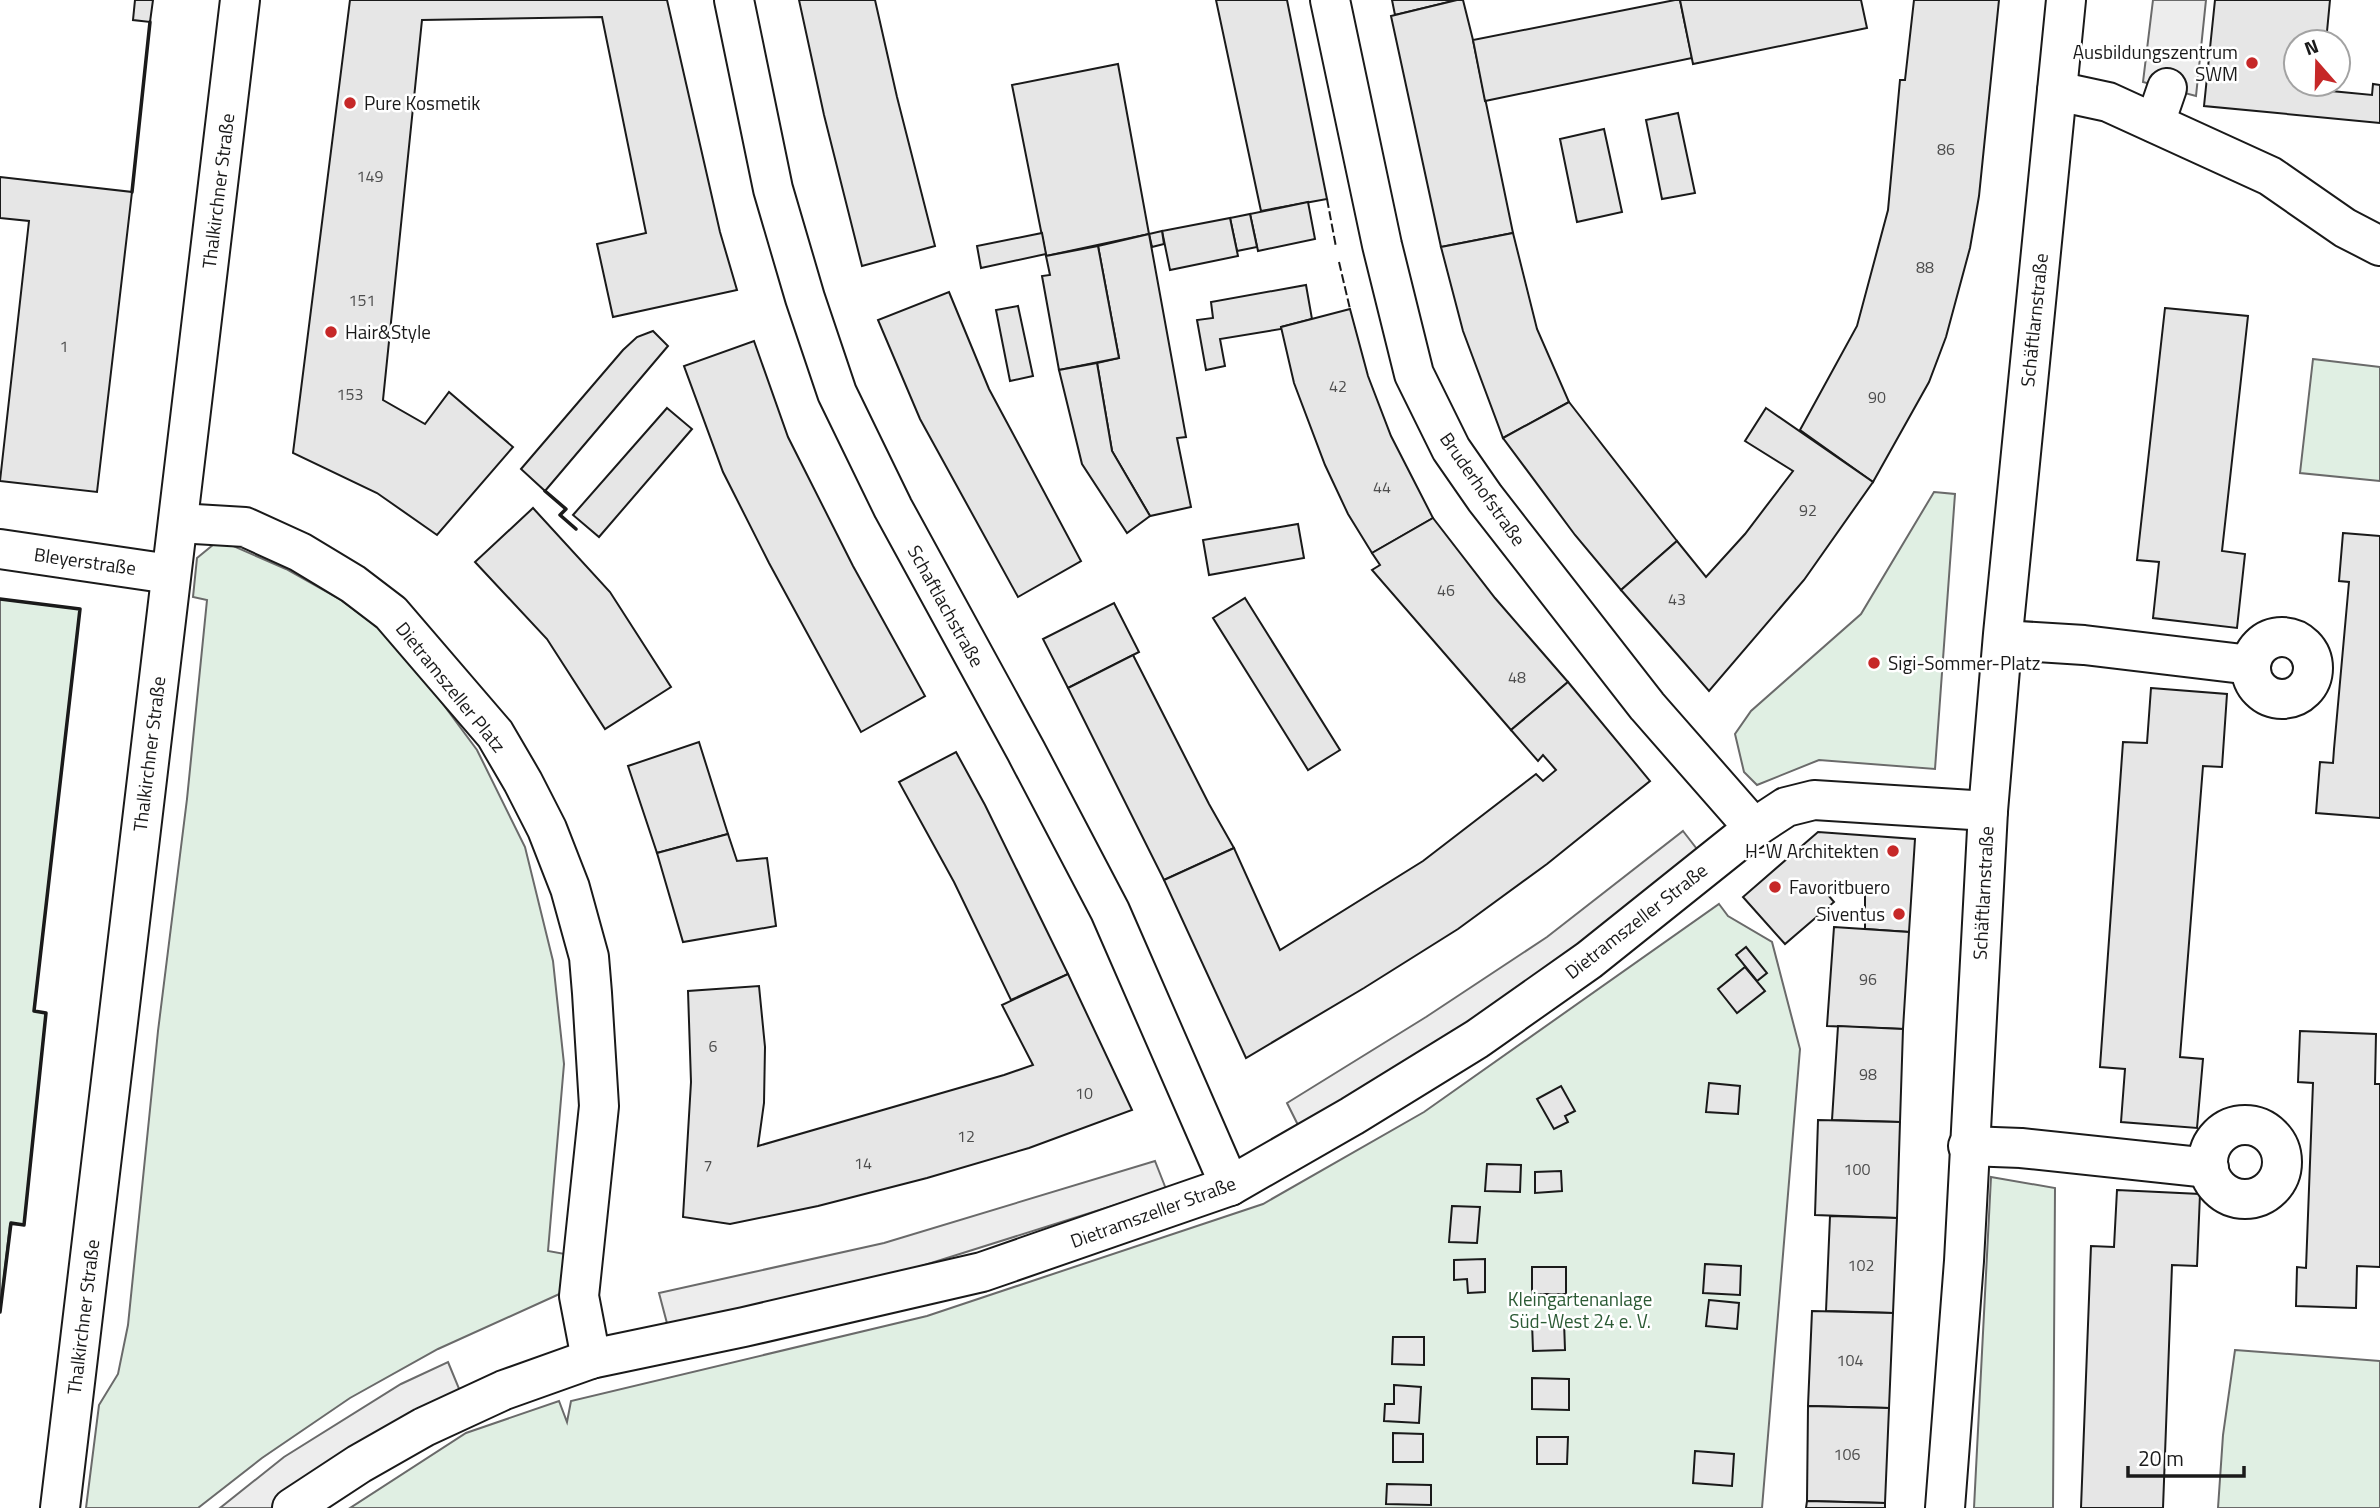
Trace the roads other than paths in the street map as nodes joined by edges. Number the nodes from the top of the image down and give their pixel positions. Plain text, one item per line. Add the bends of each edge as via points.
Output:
1 (240, 0) edge
2 (734, 0) edge
3 (1330, 0) edge
4 (2066, 0) edge
5 (2057, 91) junction
6 (2380, 246) edge
7 (178, 523) junction
8 (0, 549) edge
9 (170, 574) junction
10 (2003, 640) junction
11 (2251, 665) dead end
12 (1988, 811) junction
13 (1754, 828) junction
14 (1968, 1146) junction
15 (2209, 1168) dead end
16 (1230, 1186) junction
17 (591, 1359) junction
18 (60, 1508) edge
19 (292, 1508) edge
20 (1945, 1508) edge

1 - 7 street, Thalkirchner Straße
2 - 16 street, Schaftlachstraße via 773,188 837,393 892,508 1110,911
3 - 13 street, Bruderhofstraße via 1414,374 1451,449 1647,706
4 - 5 street, Schäftlarnstraße
5 - 6 street via 2108,102 2161,105 2345,228
5 - 10 street, Schäftlarnstraße
7 - 9 street, Thalkirchner Straße
7 - 17 street, Dietramszeller Platz via 245,527 300,552 391,613 495,734 547,829 589,957 599,1106 579,1296
8 - 9 street, Bleyerstraße
9 - 18 street, Thalkirchner Straße
10 - 11 street
10 - 12 street, Schäftlarnstraße
12 - 13 street, Dietramszeller Straße via 1814,800 1786,807
12 - 14 street, Schäftlarnstraße
13 - 16 street, Dietramszeller Straße via 1589,960 1477,1039
14 - 15 street
14 - 20 street, Schäftlarnstraße
16 - 17 street, Dietramszeller Straße via 982,1272
17 - 19 street, Dietramszeller Straße via 504,1390 424,1427

